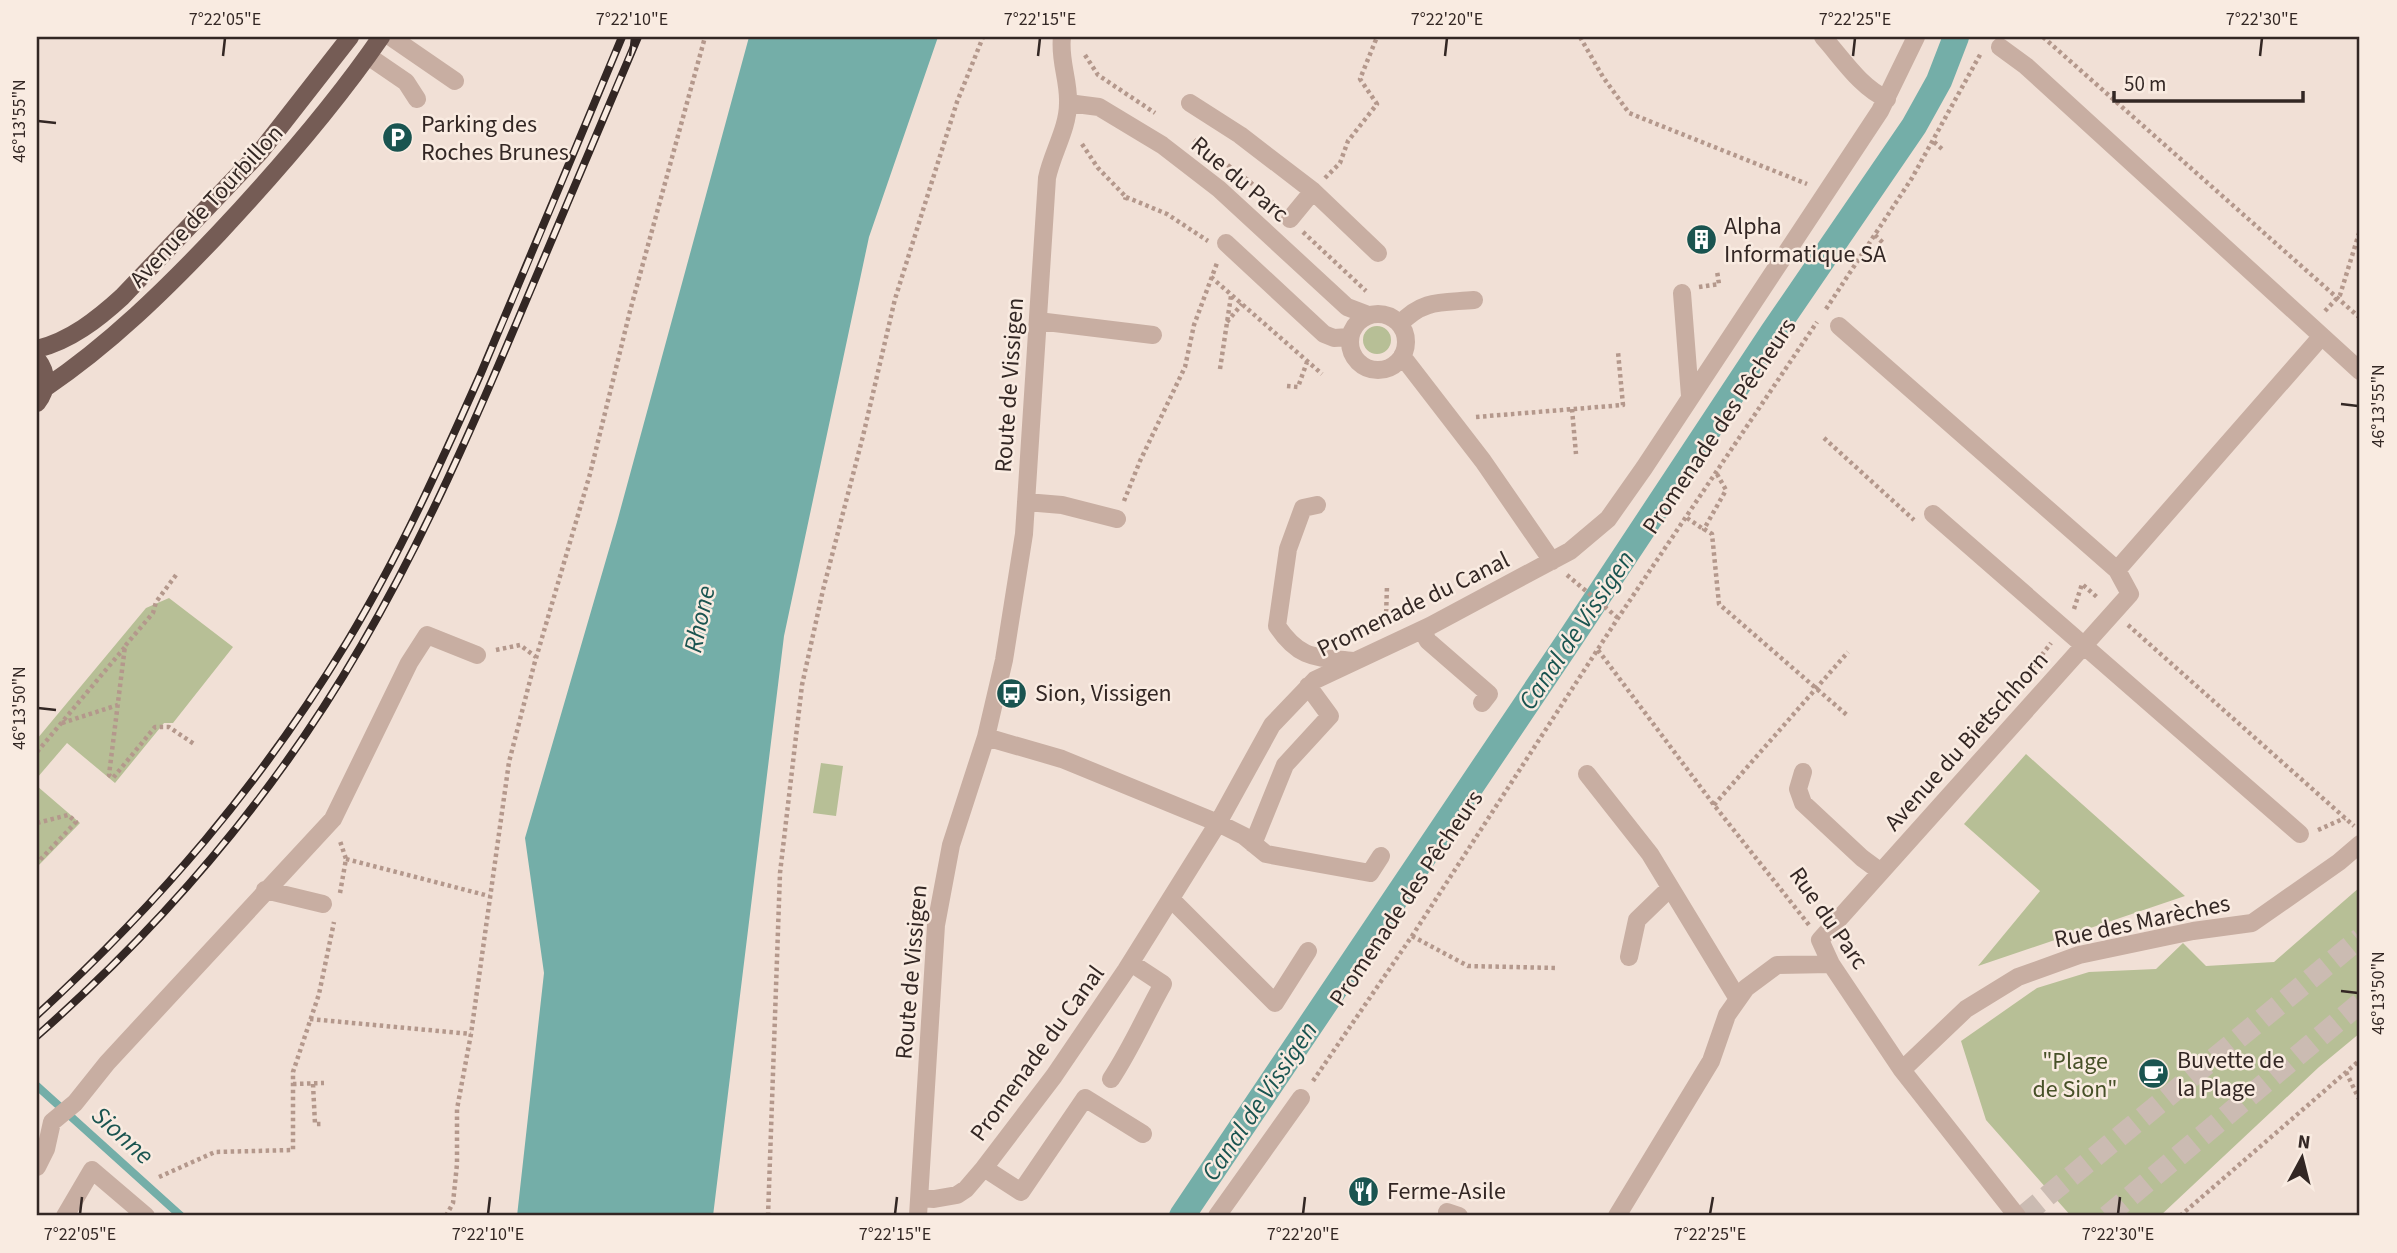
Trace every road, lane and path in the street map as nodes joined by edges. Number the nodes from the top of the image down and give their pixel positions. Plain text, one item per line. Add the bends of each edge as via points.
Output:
1 (350, 37) edge
2 (381, 37) edge
3 (391, 37) edge
4 (705, 37) edge
5 (983, 37) edge
6 (1062, 37) edge
7 (1377, 37) edge
8 (1580, 37) edge
9 (1823, 37) edge
10 (1916, 37) edge
11 (2043, 37) edge
12 (1993, 46) joint
13 (368, 56) junction
14 (455, 81) dead end
15 (417, 99) dead end
16 (1886, 99) junction
17 (1068, 103) junction
18 (1191, 103) dead end
19 (1934, 142) junction
20 (1082, 144) dead end
21 (1942, 149) dead end
22 (1313, 191) junction
23 (1827, 192) junction
24 (1290, 219) dead end
25 (2360, 230) edge
26 (1875, 235) junction
27 (1884, 244) dead end
28 (1224, 246) junction
29 (1378, 253) dead end
30 (1717, 271) dead end
31 (1211, 277) junction
32 (1682, 293) joint
33 (1231, 295) junction
34 (2337, 297) junction
35 (1474, 300) dead end
36 (1242, 304) junction
37 (1826, 310) dead end
38 (1368, 315) junction
39 (2360, 318) edge
40 (1819, 320) dead end
41 (1038, 321) junction
42 (1227, 323) junction
43 (1399, 324) junction
44 (1839, 326) dead end
45 (2316, 332) junction
46 (1153, 335) dead end
47 (1350, 337) junction
48 (37, 349) edge
49 (1618, 352) dead end
50 (1402, 356) junction
51 (37, 359) edge
52 (1307, 362) junction
53 (1220, 369) dead end
54 (2360, 372) edge
55 (1322, 374) dead end
56 (1287, 386) dead end
57 (41, 395) edge
58 (1690, 396) junction
59 (1572, 409) junction
60 (1472, 418) dead end
61 (1576, 454) dead end
62 (1717, 474) junction
63 (1026, 502) junction
64 (1317, 505) dead end
65 (1119, 512) joint
66 (1933, 514) dead end
67 (1687, 518) junction
68 (1704, 529) junction
69 (1552, 561) junction
70 (2117, 570) junction
71 (176, 575) dead end
72 (2082, 584) dead end
73 (1387, 586) dead end
74 (1584, 592) dead end
75 (2114, 612) junction
76 (1618, 618) junction
77 (1383, 627) dead end
78 (1422, 630) junction
79 (2085, 645) junction
80 (125, 646) junction
81 (1598, 650) junction
82 (1848, 652) dead end
83 (477, 655) joint
84 (536, 657) junction
85 (1353, 662) junction
86 (1308, 686) junction
87 (1817, 689) junction
88 (1482, 703) dead end
89 (118, 705) junction
90 (1848, 716) dead end
91 (60, 724) junction
92 (986, 737) junction
93 (194, 744) dead end
94 (37, 752) edge
95 (1803, 772) dead end
96 (1587, 774) dead end
97 (1714, 805) junction
98 (333, 818) junction
99 (2346, 818) junction
100 (37, 823) edge
101 (1218, 823) junction
102 (2360, 831) edge
103 (2300, 834) joint
104 (1253, 844) junction
105 (2360, 844) edge
106 (1381, 856) dead end
107 (346, 859) junction
108 (38, 864) edge
109 (1881, 872) junction
110 (1670, 888) junction
111 (265, 890) junction
112 (489, 896) junction
113 (1171, 899) junction
114 (332, 906) junction
115 (1412, 936) junction
116 (1820, 940) junction
117 (1308, 951) dead end
118 (1629, 957) dead end
119 (1131, 963) junction
120 (1831, 964) junction
121 (1557, 968) dead end
122 (1738, 999) junction
123 (310, 1019) junction
124 (471, 1034) junction
125 (2360, 1060) edge
126 (1902, 1070) junction
127 (2346, 1072) junction
128 (1111, 1079) dead end
129 (324, 1083) dead end
130 (293, 1084) junction
131 (313, 1084) junction
132 (1301, 1098) joint
133 (2360, 1101) edge
134 (322, 1124) dead end
135 (1143, 1134) dead end
136 (37, 1167) edge
137 (984, 1168) junction
138 (159, 1177) dead end
139 (920, 1207) edge
140 (65, 1216) edge
141 (146, 1216) edge
142 (446, 1216) edge
143 (768, 1216) edge
144 (1217, 1216) edge
145 (1617, 1216) edge
146 (2017, 1216) edge
147 (2180, 1216) edge

1 - 48 main road, Avenue de Tourbillon via 261,151 122,297 69,337
2 - 13 main road, Avenue de Tourbillon
3 - 14 street
4 - 84 path via 590,474
5 - 143 path via 957,102 895,299 802,685 780,873
6 - 17 street, Route de Vissigen
7 - 22 path via 1360,79 1377,104 1348,141 1340,163
8 - 23 path via 1629,113
9 - 16 street via 1857,76
10 - 16 street, Promenade du Canal
11 - 34 path
12 - 19 path, Promenade des Pêcheurs
12 - 45 street via 2026,66
13 - 15 street via 406,82
13 - 57 main road, Avenue de Tourbillon via 261,189 199,254 106,343
16 - 23 street, Promenade du Canal
17 - 38 street, Rue du Parc via 1099,107 1162,145 1219,189 1347,307
17 - 41 street, Route de Vissigen via 1047,178
18 - 22 street
19 - 21 path
19 - 26 path, Promenade des Pêcheurs
20 - 28 path via 1126,199
22 - 24 street
22 - 29 street
23 - 58 street, Promenade du Canal
25 - 34 path
26 - 27 path
26 - 37 path, Promenade des Pêcheurs
28 - 31 path
28 - 47 street via 1324,334
30 - 32 path via 1719,284
31 - 33 path
31 - 65 path via 1185,367
32 - 58 street
33 - 36 path
33 - 42 path
34 - 39 path
34 - 45 path
35 - 43 street via 1429,304 1412,310
36 - 42 path
36 - 52 path
38 - 43 street, Rue du Parc via 1385,314
38 - 47 street
40 - 62 path, Promenade des Pêcheurs
41 - 46 street
41 - 63 street, Route de Vissigen
42 - 53 path
43 - 50 street via 1406,340
44 - 70 street
45 - 54 street
45 - 70 street
47 - 50 street via 1353,355 1368,368 1387,368
49 - 59 path via 1623,405
50 - 69 street
51 - 57 main road via 45,373
52 - 55 path
52 - 56 path via 1298,387
58 - 69 street, Promenade du Canal via 1608,519
59 - 60 path
59 - 61 path
62 - 67 path, Promenade des Pêcheurs
62 - 68 path via 1726,490
63 - 65 street
63 - 92 street, Route de Vissigen via 1009,634
64 - 85 street via 1303,508 1288,549 1277,626 1290,645 1311,656
66 - 79 street
67 - 68 path
67 - 76 path, Promenade des Pêcheurs
68 - 87 path via 1712,534 1719,604
69 - 78 street, Promenade du Canal
70 - 75 street, Avenue du Bietschhorn via 2130,594
71 - 80 path
72 - 75 path
73 - 77 path
74 - 76 path
75 - 79 street, Avenue du Bietschhorn
75 - 99 path
76 - 81 path, Promenade des Pêcheurs
78 - 85 street, Promenade du Canal
78 - 88 street via 1427,640 1489,694
79 - 103 street
79 - 109 street, Avenue du Bietschhorn
80 - 89 path
80 - 91 path
81 - 97 path, Rue du Parc
81 - 115 path, Promenade des Pêcheurs
82 - 87 path
83 - 84 path via 520,645
83 - 98 street via 427,635
84 - 112 path via 509,762
85 - 86 street, Promenade du Canal
86 - 101 street, Promenade du Canal via 1272,726
86 - 104 street via 1330,716 1284,765
87 - 90 path
87 - 97 path
89 - 91 path
89 - 93 path via 109,775 113,778 155,727 169,727
91 - 94 path
92 - 101 street via 1062,759
92 - 139 street, Route de Vissigen via 951,845 940,897
95 - 109 street via 1798,789 1803,803
96 - 110 street via 1650,854
97 - 116 path, Rue du Parc
98 - 107 path
98 - 111 street
99 - 102 path
99 - 103 path
100 - 108 path via 68,815 76,822
101 - 104 street
101 - 113 street, Promenade du Canal
104 - 106 street via 1266,855 1370,873
105 - 126 street, Rue des Marèches via 2252,923 2079,955 2018,977 1966,1009
107 - 112 path
107 - 114 path
109 - 116 street, Avenue du Bietschhorn
110 - 118 street via 1637,919
110 - 122 street
111 - 114 street
111 - 136 street via 75,1103 52,1122
112 - 124 path
113 - 117 street via 1275,1003
113 - 119 street, Promenade du Canal
114 - 123 path via 319,994
115 - 121 path via 1468,966
115 - 132 path, Promenade des Pêcheurs
116 - 120 street, Rue du Parc
119 - 128 street via 1163,984 1130,1052
119 - 137 street, Promenade du Canal
120 - 122 street via 1777,965
120 - 126 street, Rue du Parc
122 - 145 street via 1727,1015 1711,1061
123 - 124 path
123 - 130 path
124 - 142 path via 457,1109 453,1203
125 - 127 path
126 - 146 street, Rue du Parc
127 - 133 path
127 - 147 path
129 - 131 path
130 - 131 path
130 - 138 path via 293,1150 215,1152
131 - 134 path via 315,1124
132 - 144 street
135 - 137 street via 1085,1098 1021,1192
137 - 139 street, Promenade du Canal via 957,1195
140 - 141 street via 92,1170

